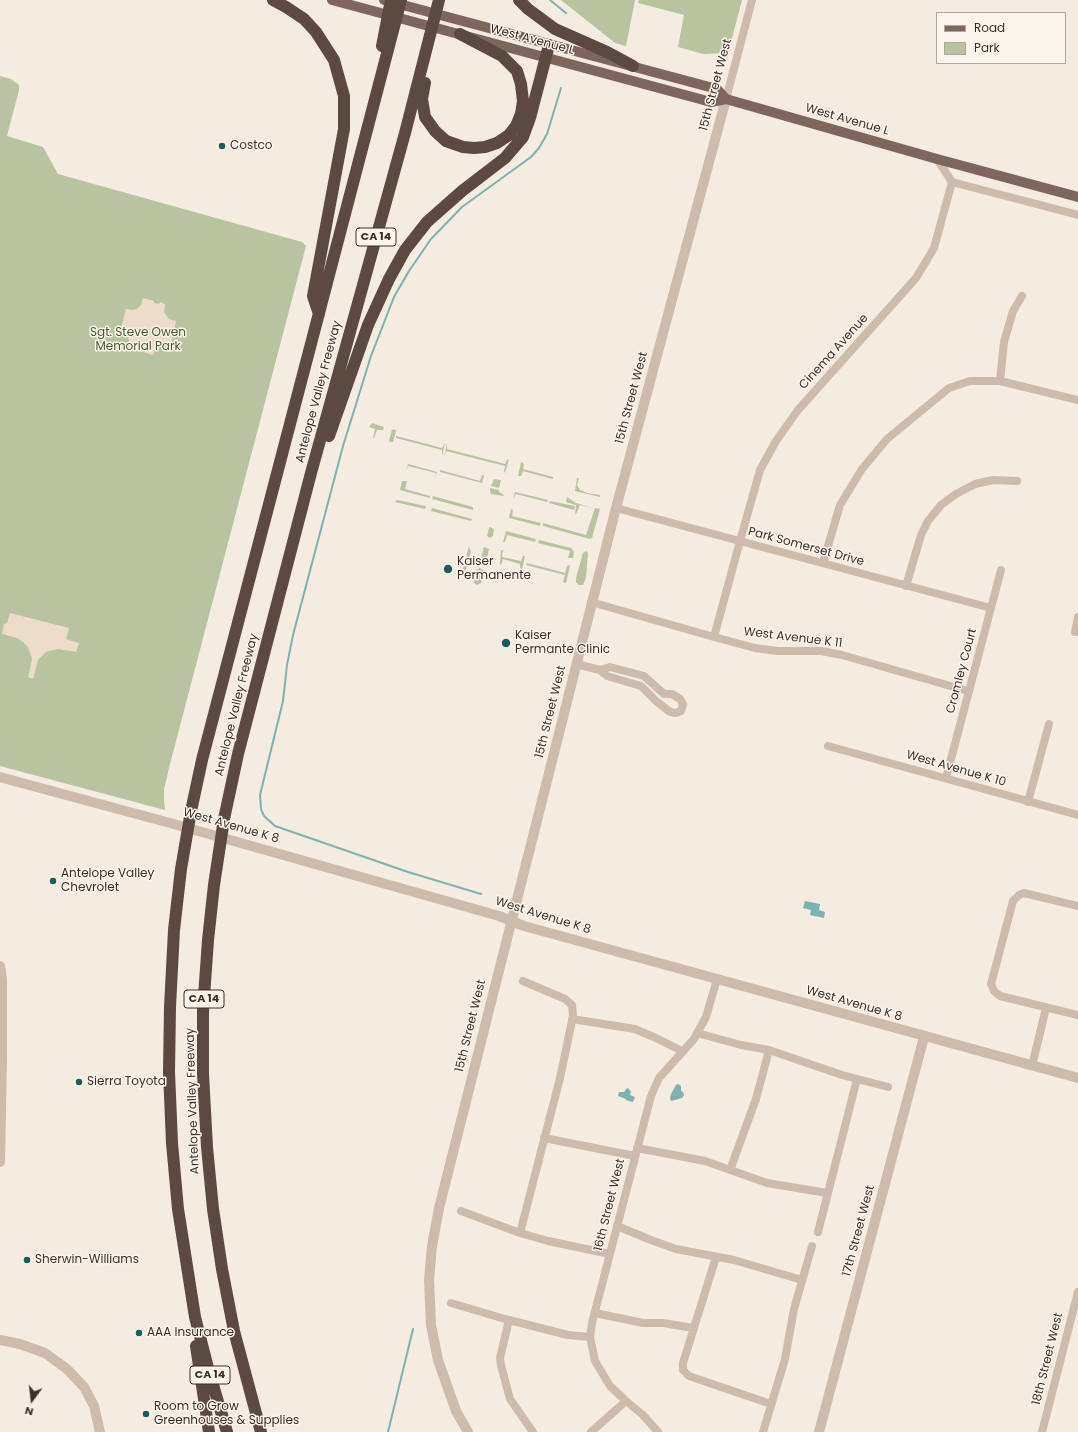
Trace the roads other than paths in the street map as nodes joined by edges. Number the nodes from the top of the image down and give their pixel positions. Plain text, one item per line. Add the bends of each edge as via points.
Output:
1 (273, 0) edge
2 (332, 0) edge
3 (384, 0) edge
4 (391, 0) edge
5 (401, 0) edge
6 (439, 0) edge
7 (444, 0) edge
8 (519, 0) edge
9 (752, 0) edge
10 (460, 34) junction
11 (549, 45) junction
12 (546, 57) junction
13 (633, 66) junction
14 (380, 80) junction
15 (726, 100) junction
16 (937, 159) junction
17 (952, 182) junction
18 (1078, 197) edge
19 (1078, 215) edge
20 (1022, 296) dead end
21 (319, 314) junction
22 (1000, 381) junction
23 (1078, 400) edge
24 (311, 473) junction
25 (1017, 481) dead end
26 (616, 508) junction
27 (740, 541) junction
28 (823, 563) junction
29 (1001, 570) dead end
30 (906, 586) junction
31 (592, 602) junction
32 (991, 608) junction
33 (1078, 617) edge
34 (1076, 632) edge
35 (714, 637) junction
36 (576, 664) junction
37 (600, 670) junction
38 (968, 691) junction
39 (664, 694) junction
40 (658, 703) junction
41 (1049, 724) dead end
42 (828, 746) dead end
43 (0, 777) edge
44 (946, 778) junction
45 (1028, 802) junction
46 (1078, 815) edge
47 (1078, 906) edge
48 (511, 921) junction
49 (0, 966) edge
50 (717, 979) junction
51 (523, 981) dead end
52 (1046, 1008) junction
53 (1078, 1015) edge
54 (572, 1019) junction
55 (697, 1033) junction
56 (924, 1037) junction
57 (769, 1050) junction
58 (682, 1051) junction
59 (1, 1058) edge
60 (1032, 1066) junction
61 (1078, 1078) edge
62 (857, 1079) junction
63 (888, 1087) dead end
64 (544, 1138) junction
65 (636, 1152) junction
66 (0, 1162) edge
67 (730, 1170) junction
68 (827, 1193) junction
69 (461, 1211) dead end
70 (617, 1226) junction
71 (818, 1232) dead end
72 (520, 1233) junction
73 (812, 1246) dead end
74 (610, 1254) junction
75 (716, 1257) junction
76 (802, 1280) junction
77 (1078, 1292) edge
78 (450, 1302) dead end
79 (595, 1313) junction
80 (195, 1317) junction
81 (509, 1320) junction
82 (694, 1328) junction
83 (590, 1337) junction
84 (0, 1340) edge
85 (626, 1401) junction
86 (771, 1404) junction
87 (100, 1432) edge
88 (209, 1432) edge
89 (227, 1432) edge
90 (261, 1432) edge
91 (468, 1432) edge
92 (533, 1432) edge
93 (591, 1432) edge
94 (658, 1432) edge
95 (764, 1432) edge
96 (819, 1432) edge
97 (1042, 1432) edge

1 - 21 highway via 298,15 316,32 334,60 344,96 344,129 313,296
2 - 10 main road, West Avenue L
3 - 11 main road, West Avenue L
4 - 14 highway via 382,39
5 - 14 highway, Antelope Valley Freeway / CA 14
6 - 24 highway, Antelope Valley Freeway / CA 14
7 - 10 highway via 422,99 425,116 446,141 474,148 497,143 509,135 521,114 523,101 517,71 502,56
8 - 13 highway via 555,29
9 - 15 street, 15th Street West
10 - 12 main road, West Avenue L
11 - 12 highway
11 - 13 main road, West Avenue L
12 - 15 main road, West Avenue L via 711,102
12 - 24 highway via 523,137 505,158 427,222 405,250 392,273 368,325 326,445
13 - 15 main road, West Avenue L via 717,89
14 - 21 highway, Antelope Valley Freeway / CA 14
15 - 16 main road, West Avenue L
15 - 26 street, 15th Street West
16 - 17 street
16 - 18 main road, West Avenue L
17 - 19 street
17 - 27 street, Cinema Avenue via 934,248 916,278 798,410 776,441 760,470
20 - 22 street via 1013,311 1004,342
21 - 80 highway, Antelope Valley Freeway / CA 14 via 202,760 181,869 173,945 169,1072 178,1209
22 - 23 street
22 - 28 street via 970,381 948,388 887,439 862,469 840,505
24 - 90 highway, Antelope Valley Freeway / CA 14 via 238,754 224,819 208,933 203,1011 206,1140 213,1209 234,1331
25 - 30 street via 993,480 975,484 941,505 928,521 921,536
26 - 27 street, Park Somerset Drive
26 - 31 street, 15th Street West
27 - 28 street, Park Somerset Drive
27 - 35 street, Cinema Avenue
28 - 30 street, Park Somerset Drive
29 - 32 street, Cromley Court
30 - 32 street, Park Somerset Drive
31 - 35 street, West Avenue K 11
31 - 36 street, 15th Street West
32 - 38 street, Cromley Court
33 - 34 street
35 - 38 street, West Avenue K 11 via 755,648 821,651 842,655
36 - 37 street
36 - 48 street, 15th Street West
37 - 39 street via 610,667 644,676
37 - 40 street via 607,676 641,686
38 - 44 street, Cromley Court
39 - 40 street
39 - 40 street via 672,694 680,699 682,707 676,713 670,712
41 - 45 street
42 - 44 street, West Avenue K 10
43 - 48 street, West Avenue K 8 via 240,842
44 - 45 street, West Avenue K 10
45 - 46 street, West Avenue K 10
47 - 52 street via 1024,893 1013,901 992,984 994,991 1000,996
48 - 50 street, West Avenue K 8
48 - 91 street, 15th Street West via 439,1208 429,1280 431,1325 438,1360 456,1411
49 - 59 street
50 - 55 street, 16th Street West via 706,1017
50 - 56 street, West Avenue K 8
51 - 54 street via 565,998 572,1005
52 - 53 street
52 - 60 street
54 - 58 street via 635,1029
54 - 64 street
55 - 57 street
55 - 58 street, 16th Street West
56 - 60 street, West Avenue K 8
56 - 96 street, 17th Street West
57 - 62 street
57 - 67 street via 756,1099
58 - 65 street, 16th Street West via 659,1078 651,1096
59 - 66 street
60 - 61 street, West Avenue K 8
62 - 63 street
62 - 68 street
64 - 65 street
64 - 72 street
65 - 67 street via 705,1161
65 - 70 street, 16th Street West
67 - 68 street via 767,1183
68 - 71 street
69 - 72 street
70 - 74 street, 16th Street West
70 - 75 street via 676,1249
72 - 74 street
73 - 76 street
74 - 79 street, 16th Street West
75 - 76 street
75 - 82 street
76 - 86 street
77 - 97 street, 18th Street West
78 - 81 street
79 - 82 street via 643,1324 663,1323
79 - 83 street, 16th Street West
80 - 88 highway via 194,1336
80 - 89 highway, Antelope Valley Freeway / CA 14
81 - 83 street via 568,1335
81 - 92 street via 500,1358 501,1365 510,1400
82 - 86 street via 683,1363 683,1370 689,1376
83 - 85 street, 16th Street West via 595,1361 610,1386
84 - 87 street via 46,1353 67,1369 84,1387 94,1406
85 - 93 street
85 - 94 street, 16th Street West
86 - 95 street

